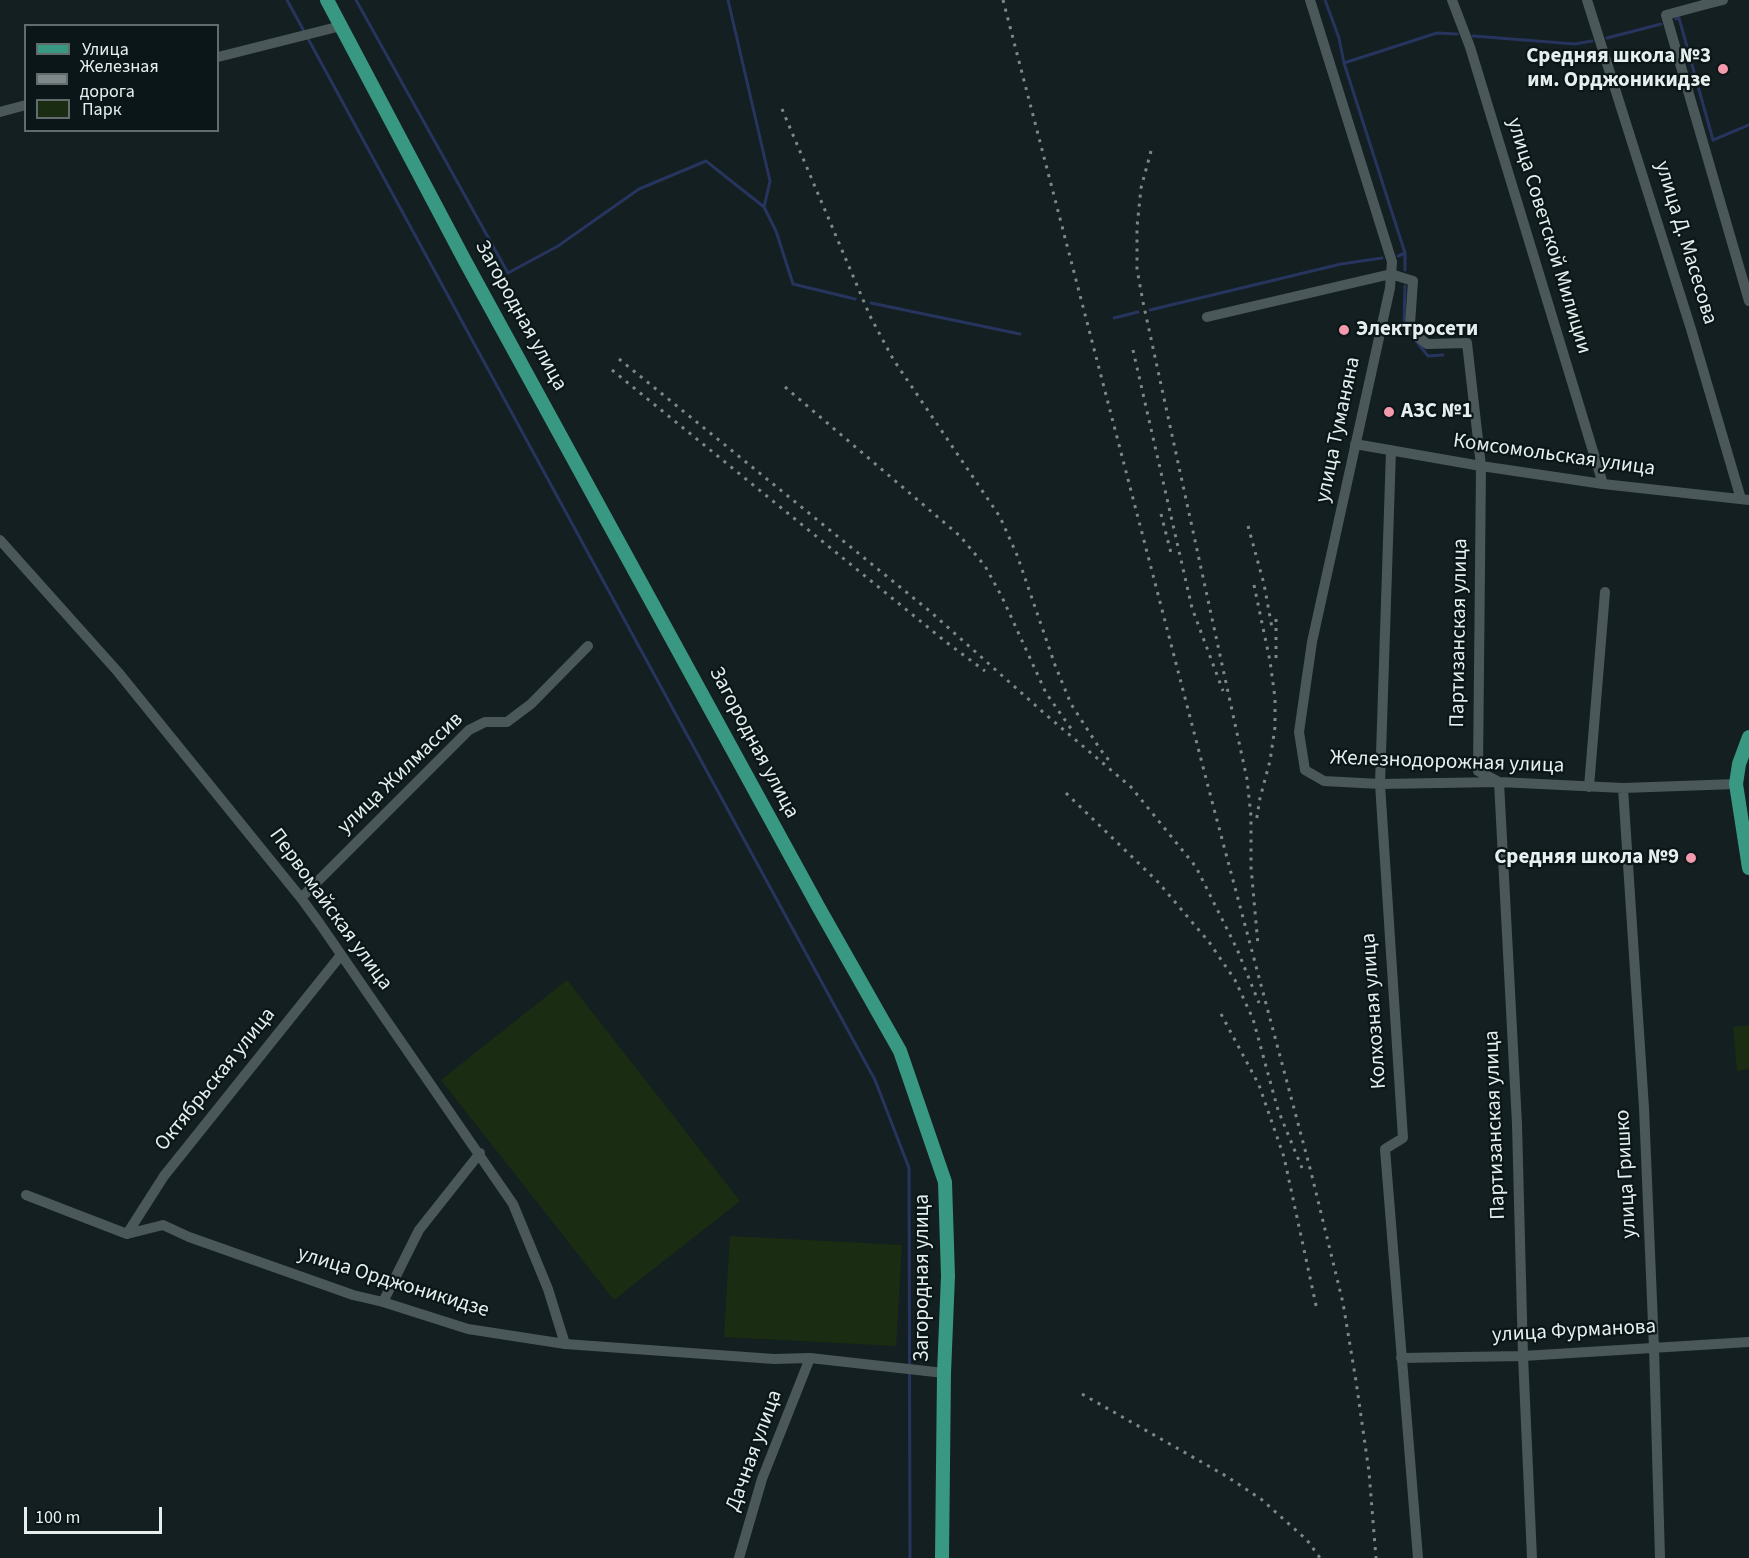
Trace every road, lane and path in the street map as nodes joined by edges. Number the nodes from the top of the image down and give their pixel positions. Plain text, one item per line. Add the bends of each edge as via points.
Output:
1 (327, 0) edge
2 (1310, 0) edge
3 (1452, 0) edge
4 (1587, 0) edge
5 (1723, 0) edge
6 (1706, 2) edge
7 (341, 26) junction
8 (219, 57) edge
9 (24, 106) edge
10 (0, 112) edge
11 (1391, 274) junction
12 (1749, 301) edge
13 (1207, 316) dead end
14 (1355, 444) junction
15 (1391, 450) junction
16 (1481, 466) junction
17 (1603, 484) junction
18 (1745, 500) edge
19 (0, 540) edge
20 (1605, 592) dead end
21 (588, 646) dead end
22 (1749, 737) edge
23 (1305, 771) joint
24 (1499, 783) junction
25 (1380, 784) junction
26 (1736, 784) junction
27 (1589, 787) junction
28 (1623, 788) junction
29 (1749, 868) edge
30 (301, 898) junction
31 (341, 955) junction
32 (480, 1154) junction
33 (26, 1195) dead end
34 (127, 1234) junction
35 (383, 1302) junction
36 (1749, 1342) edge
37 (565, 1344) junction
38 (1654, 1348) junction
39 (1523, 1356) junction
40 (810, 1358) junction
41 (1401, 1358) junction
42 (944, 1373) junction
43 (739, 1558) edge
44 (942, 1558) edge
45 (1418, 1558) edge
46 (1532, 1558) edge
47 (1660, 1558) edge

1 - 7 main road, Загородная улица
2 - 11 street, улица Туманяна via 1392,262
3 - 17 street, улица Советской Милиции via 1470,46
4 - 18 street, улица Д. Масесова
5 - 6 street
6 - 12 street via 1666,15
7 - 8 street
7 - 42 main road, Загородная улица via 465,261 900,1051 945,1182 948,1276
9 - 10 street
11 - 13 street
11 - 14 street, улица Туманяна
11 - 16 street, Партизанская улица via 1413,281 1410,324 1417,336 1426,344 1467,343
14 - 15 street, Комсомольская улица
14 - 23 street, улица Туманяна via 1312,642 1299,732
15 - 16 street, Комсомольская улица
15 - 25 street, Колхозная улица
16 - 17 street, Комсомольская улица
16 - 24 street, Партизанская улица via 1478,771
17 - 18 street, Комсомольская улица
19 - 30 street, Первомайская улица via 118,672
20 - 27 street, Железнодорожная улица
21 - 30 street, улица Жилмассив via 531,704 507,722 485,722 469,730
22 - 26 main road
23 - 25 street, Железнодорожная улица via 1324,781
24 - 25 street, Железнодорожная улица
24 - 27 street, Железнодорожная улица
24 - 39 street, Партизанская улица via 1517,1124
25 - 41 street, Колхозная улица via 1403,1138 1385,1149
26 - 28 street, Железнодорожная улица
26 - 29 main road
27 - 28 street, Железнодорожная улица
28 - 38 street, улица Гришко via 1644,1108
30 - 31 street, Первомайская улица
31 - 32 street, Первомайская улица
31 - 34 street, Октябрьская улица via 164,1176
32 - 35 street via 419,1230
32 - 37 street, Первомайская улица via 513,1204 548,1289
33 - 34 street
34 - 35 street, улица Орджоникидзе via 163,1225 353,1295
35 - 37 street, улица Орджоникидзе via 468,1329
36 - 38 street, улица Фурманова
37 - 40 street, улица Орджоникидзе via 774,1359
38 - 39 street, улица Фурманова
38 - 47 street, улица Гришко
39 - 41 street, улица Фурманова
39 - 46 street, Партизанская улица
40 - 42 street, улица Орджоникидзе
40 - 43 street, Дачная улица via 762,1479
41 - 45 street, Колхозная улица
42 - 44 main road, Загородная улица

